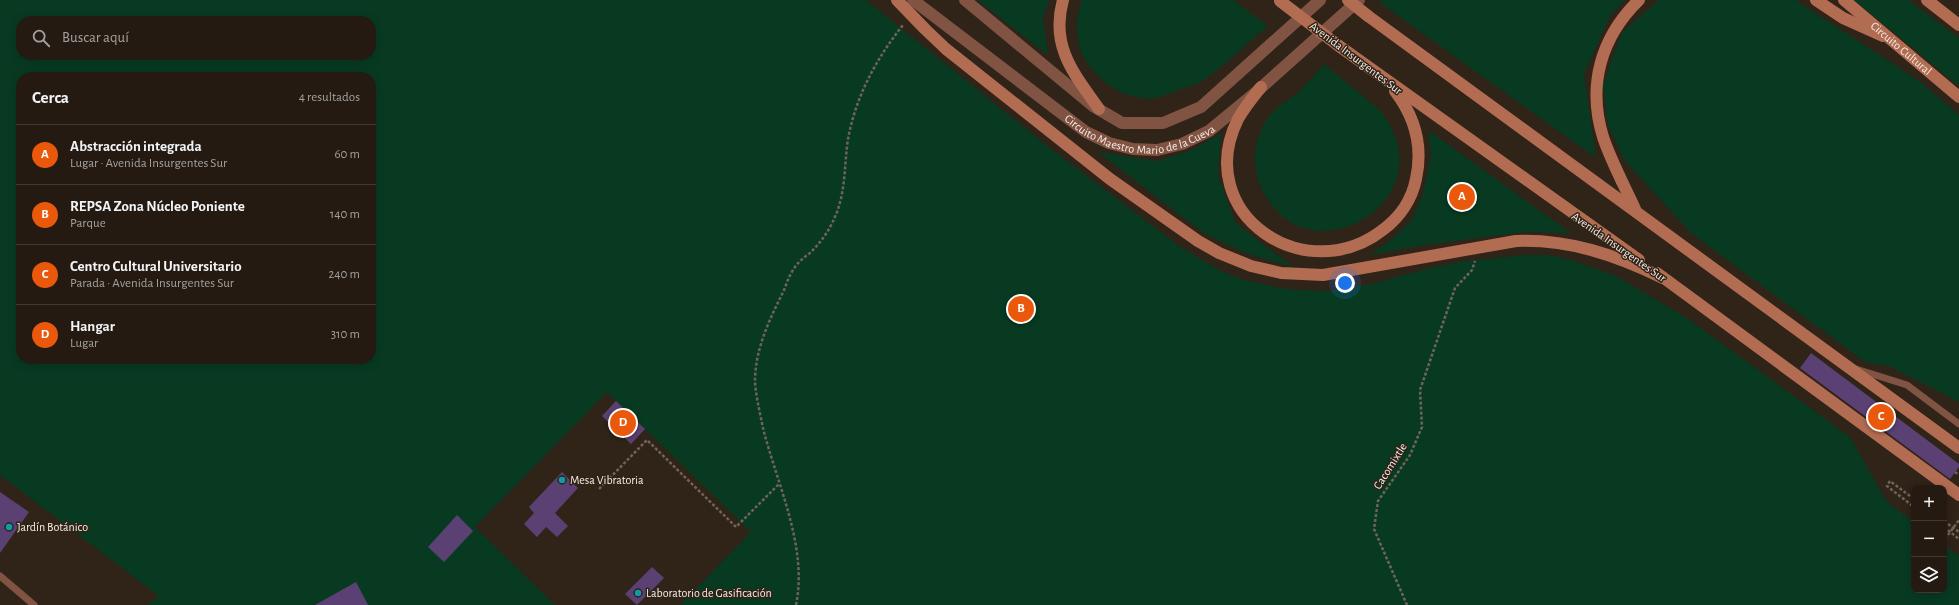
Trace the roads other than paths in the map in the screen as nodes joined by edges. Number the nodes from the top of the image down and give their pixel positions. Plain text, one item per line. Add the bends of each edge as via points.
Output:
1 (897, 0) edge
2 (913, 0) edge
3 (965, 0) edge
4 (1063, 0) edge
5 (1279, 0) edge
6 (1320, 0) edge
7 (1348, 0) edge
8 (1359, 0) edge
9 (1639, 0) edge
10 (1816, 0) edge
11 (1844, 0) edge
12 (1927, 0) edge
13 (1958, 22) edge
14 (1893, 40) junction
15 (1390, 83) junction
16 (1261, 87) junction
17 (1959, 97) edge
18 (1099, 109) junction
19 (1636, 211) junction
20 (1663, 278) junction
21 (1851, 368) junction
22 (1959, 424) edge
23 (1959, 448) edge
24 (1959, 495) edge
25 (0, 576) edge
26 (34, 605) edge

1 - 20 main road via 946,49 1110,179 1198,241 1229,258 1251,266 1281,273 1316,275 1516,241 1563,243 1614,256
2 - 16 street, Circuito Maestro Mario de la Cueva via 1086,132 1109,143 1133,149 1157,150 1182,144 1209,131
3 - 18 street, Circuito Maestro Mario de la Cueva
4 - 18 main road via 1059,30 1063,50 1072,72
5 - 15 main road, Avenida Insurgentes Sur, bridge
6 - 18 street, Circuito Maestro Mario de la Cueva via 1201,107 1163,123 1122,123
7 - 19 main road, bridge
8 - 16 street, Circuito Maestro Mario de la Cueva
9 - 19 main road via 1622,18 1607,44 1597,89 1597,106 1603,137
10 - 14 main road via 1861,27
11 - 14 main road, Circuito Cultural
12 - 13 main road
14 - 17 main road, Circuito Cultural
15 - 16 main road via 1406,107 1416,132 1418,165 1410,197 1405,207 1388,226 1366,242 1343,250 1320,252 1295,248 1262,232 1240,209 1231,187 1228,163 1231,139 1239,118
15 - 20 main road, Avenida Insurgentes Sur
19 - 21 main road
20 - 24 main road, Avenida Insurgentes Sur
21 - 22 lane via 1907,385
21 - 23 main road
25 - 26 lane

